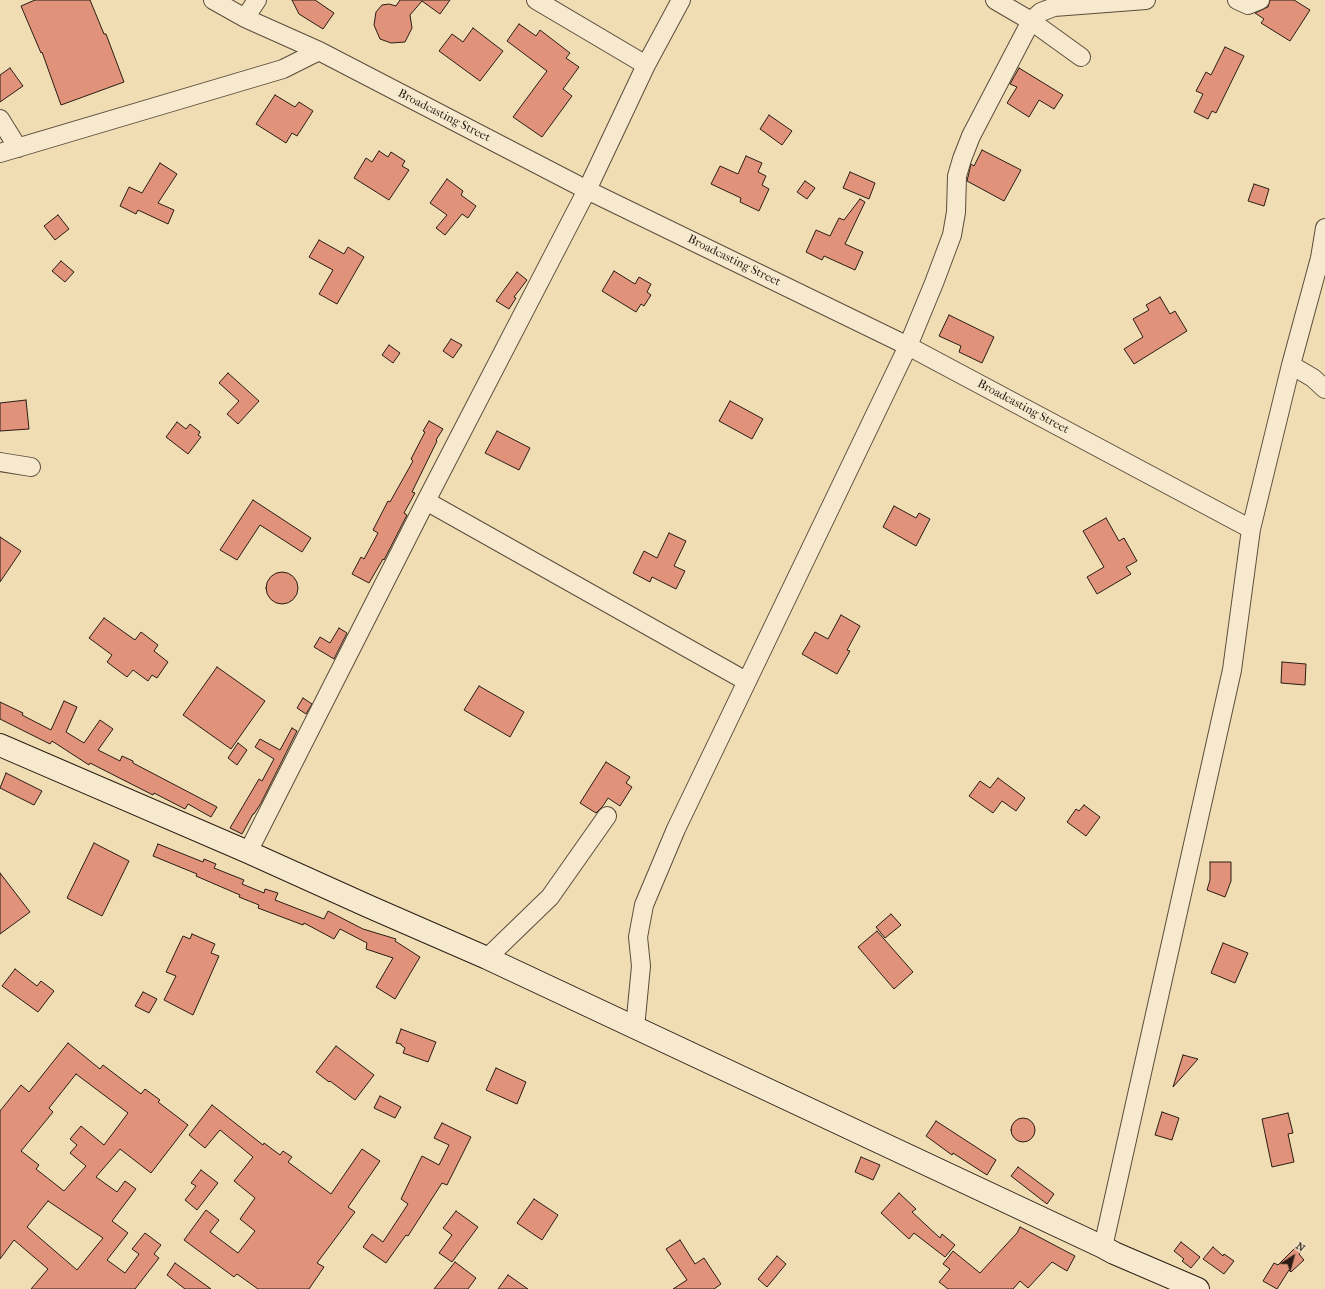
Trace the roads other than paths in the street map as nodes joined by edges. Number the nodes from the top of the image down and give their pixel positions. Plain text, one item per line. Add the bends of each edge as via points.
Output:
1 (213, 0) edge
2 (257, 0) edge
3 (681, 0) edge
4 (995, 0) edge
5 (1146, 0) edge
6 (1237, 0) edge
7 (1260, 0) edge
8 (542, 2) edge
9 (245, 18) junction
10 (1032, 21) junction
11 (319, 51) junction
12 (1081, 57) dead end
13 (646, 65) junction
14 (0, 119) edge
15 (18, 148) junction
16 (0, 153) edge
17 (587, 190) junction
18 (1325, 228) edge
19 (1322, 259) edge
20 (908, 346) junction
21 (1291, 365) junction
22 (1325, 389) edge
23 (0, 462) edge
24 (31, 467) dead end
25 (426, 501) junction
26 (1251, 529) junction
27 (746, 681) junction
28 (0, 745) edge
29 (607, 816) dead end
30 (248, 852) junction
31 (487, 958) junction
32 (635, 1028) junction
33 (1103, 1247) junction
34 (1198, 1289) edge

1 - 9 street, Broadcasting Street
2 - 9 street
3 - 13 street
4 - 10 street
5 - 10 street via 1054,7 1041,12
6 - 7 street via 1248,5
8 - 13 street
9 - 11 street, Broadcasting Street
10 - 12 street
10 - 20 street via 971,136 962,159 957,176 956,212 952,235
11 - 15 street via 282,69
11 - 17 street, Broadcasting Street
13 - 17 street
14 - 15 street
15 - 16 street
17 - 20 street, Broadcasting Street
17 - 25 street
18 - 19 street
19 - 21 street
20 - 26 street, Broadcasting Street
20 - 27 street
21 - 22 street via 1313,378
21 - 26 street
23 - 24 street
25 - 27 street
25 - 30 street
26 - 33 street via 1232,670
27 - 32 street via 676,829 644,904 638,937 641,966
28 - 30 main road
29 - 31 street via 550,897
30 - 31 main road
31 - 32 main road
32 - 33 main road
33 - 34 main road

